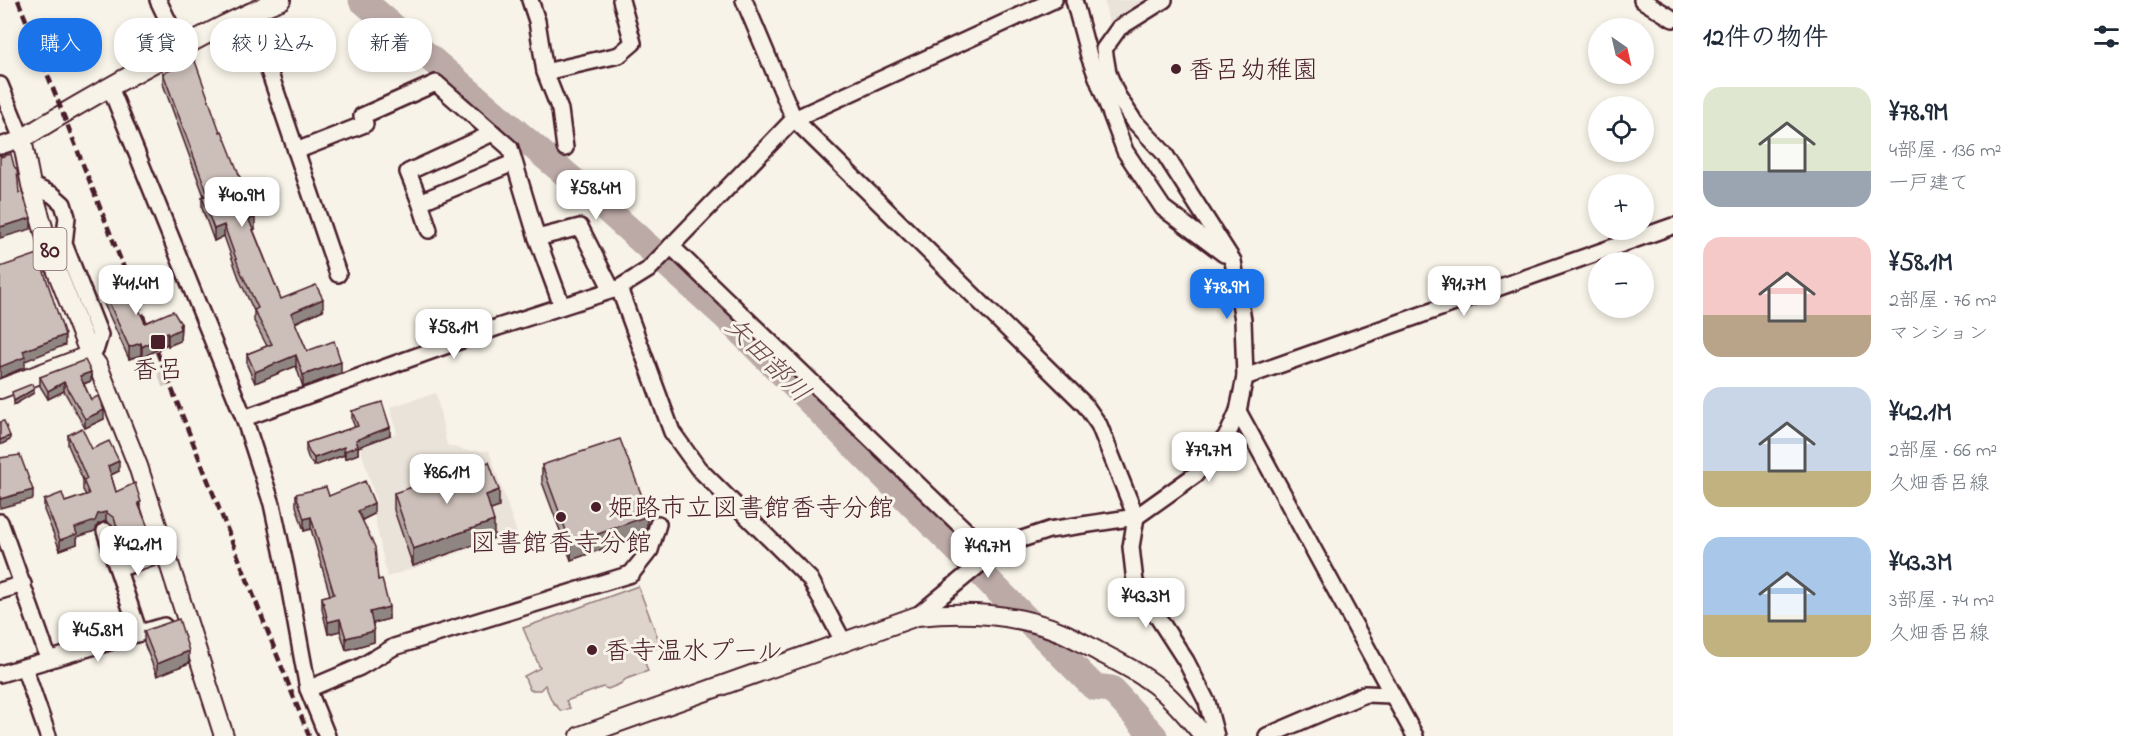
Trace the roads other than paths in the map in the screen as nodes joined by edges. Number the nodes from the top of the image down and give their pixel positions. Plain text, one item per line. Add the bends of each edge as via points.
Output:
1 (158, 0) edge
2 (281, 0) edge
3 (530, 0) edge
4 (621, 0) edge
5 (744, 0) edge
6 (1053, 0) edge
7 (1075, 0) edge
8 (1164, 0) edge
9 (1642, 0) edge
10 (249, 12) junction
11 (167, 18) edge
12 (1672, 20) edge
13 (198, 39) edge
14 (1104, 49) junction
15 (137, 72) edge
16 (545, 72) junction
17 (0, 85) edge
18 (110, 87) junction
19 (794, 118) junction
20 (493, 133) junction
21 (22, 139) junction
22 (0, 146) edge
23 (565, 148) dead end
24 (296, 151) junction
25 (513, 163) junction
26 (31, 185) junction
27 (420, 202) junction
28 (1673, 226) edge
29 (429, 230) dead end
30 (537, 238) junction
31 (670, 246) junction
32 (1233, 261) junction
33 (338, 274) dead end
34 (615, 289) junction
35 (562, 306) junction
36 (90, 355) junction
37 (1245, 377) junction
38 (0, 389) edge
39 (1238, 411) junction
40 (244, 418) junction
41 (1136, 517) junction
42 (0, 522) edge
43 (658, 524) dead end
44 (105, 531) dead end
45 (165, 553) junction
46 (992, 555) junction
47 (118, 569) junction
48 (22, 584) junction
49 (0, 591) edge
50 (916, 615) junction
51 (187, 619) junction
52 (139, 633) junction
53 (844, 643) junction
54 (49, 660) junction
55 (24, 667) junction
56 (0, 674) edge
57 (308, 689) junction
58 (1391, 695) junction
59 (48, 736) edge
60 (224, 736) edge
61 (327, 736) edge
62 (580, 736) edge
63 (1203, 736) edge
64 (1216, 736) edge
65 (1267, 736) edge
66 (1415, 736) edge

1 - 11 street
2 - 10 main road
3 - 16 street
4 - 16 street via 633,43 619,55
5 - 19 street
6 - 19 street
7 - 14 street via 1089,30
7 - 32 street via 1089,56 1125,152 1163,208
8 - 14 street via 1119,28
9 - 12 street
10 - 13 main road
10 - 24 street
14 - 32 street via 1108,73 1123,104 1134,122 1164,153
15 - 18 main road
16 - 23 street via 560,110
17 - 21 street
18 - 21 main road
18 - 40 street
19 - 31 street
19 - 41 street via 1085,405 1099,426
20 - 24 street via 436,83 362,116 365,124
20 - 25 street via 510,148
20 - 27 street via 408,172
21 - 22 street
21 - 26 main road, 80
24 - 33 street
25 - 27 street
25 - 30 street
26 - 36 main road, 80 via 52,259
26 - 36 street via 63,204 64,244 100,334
27 - 29 street
28 - 37 street
30 - 34 street via 580,227
30 - 35 street
31 - 34 street via 648,270
31 - 46 street
32 - 37 street via 1243,320
34 - 35 street
34 - 53 street via 672,432 698,468 810,579
35 - 40 street
36 - 38 main road
36 - 45 main road via 138,466
37 - 39 street
39 - 41 street via 1228,434 1195,475
39 - 58 street
40 - 57 street via 272,504
41 - 46 street via 1049,530
41 - 64 street via 1131,547 1135,582 1186,661 1207,702
42 - 48 street
43 - 57 street via 650,550 631,574 394,647 360,668
44 - 47 street
45 - 47 street
45 - 51 main road
46 - 50 street
47 - 52 street
48 - 49 street
48 - 54 street
50 - 53 main road
50 - 63 main road via 986,614 1061,633 1149,680
51 - 52 street
51 - 60 main road
52 - 54 street
53 - 62 main road
54 - 55 street
55 - 56 street
55 - 59 street
57 - 61 street
58 - 65 street via 1365,694
58 - 66 street

